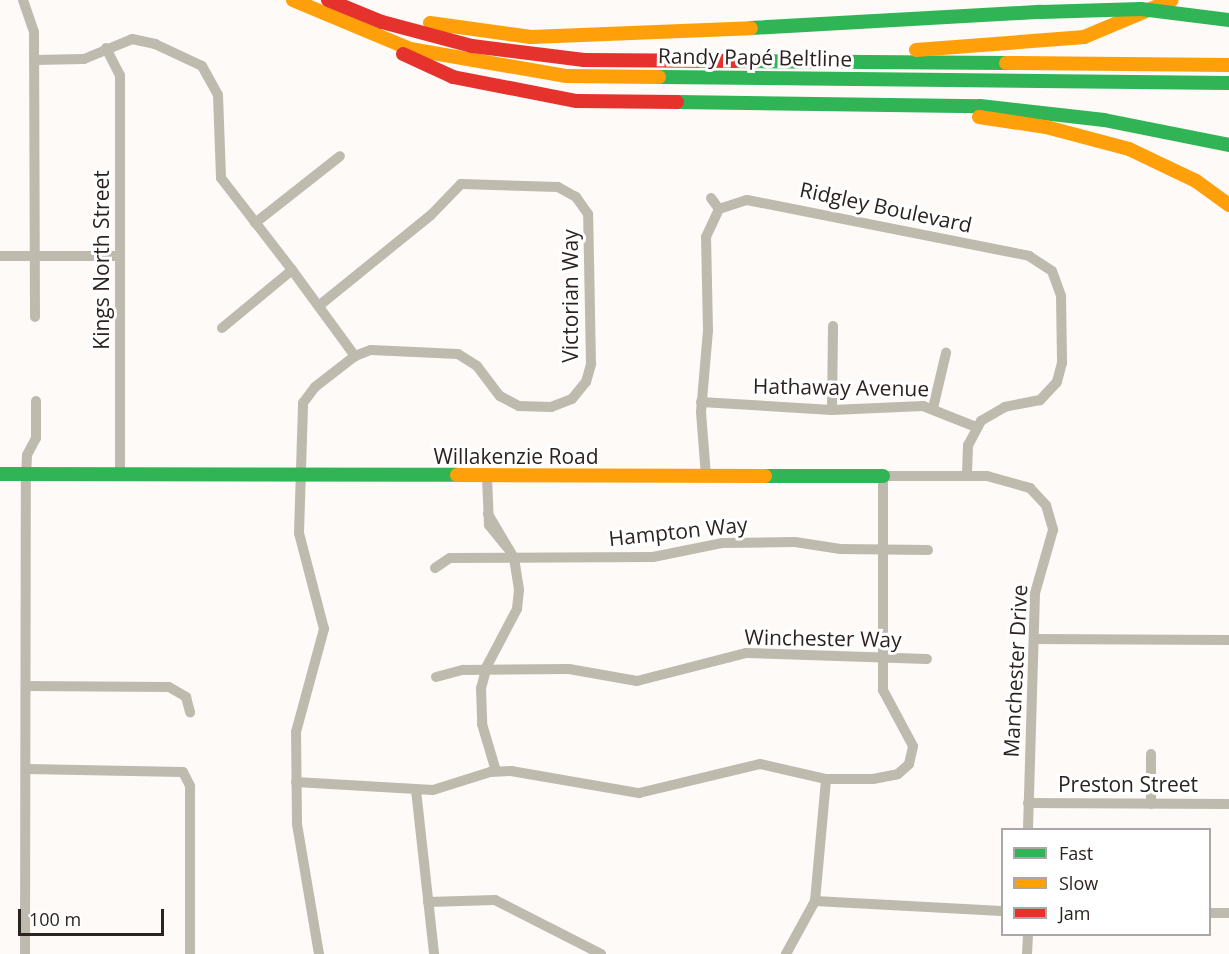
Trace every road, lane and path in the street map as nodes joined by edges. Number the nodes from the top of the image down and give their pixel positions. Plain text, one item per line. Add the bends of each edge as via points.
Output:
1 (24, 0) edge
2 (293, 0) edge
3 (328, 0) edge
4 (350, 0) edge
5 (1172, 0) edge
6 (1229, 20) edge
7 (379, 37) junction
8 (106, 48) junction
9 (35, 60) junction
10 (861, 61) junction
11 (1229, 65) edge
12 (1229, 83) edge
13 (917, 106) junction
14 (1229, 145) edge
15 (340, 156) dead end
16 (711, 198) dead end
17 (1229, 205) edge
18 (719, 209) junction
19 (255, 223) junction
20 (0, 256) edge
21 (35, 256) junction
22 (120, 256) junction
23 (292, 270) junction
24 (320, 305) junction
25 (35, 317) dead end
26 (833, 326) dead end
27 (222, 328) dead end
28 (946, 353) dead end
29 (355, 356) junction
30 (36, 401) dead end
31 (701, 402) junction
32 (933, 408) junction
33 (832, 410) junction
34 (976, 427) junction
35 (0, 474) edge
36 (26, 475) junction
37 (120, 476) junction
38 (706, 476) junction
39 (883, 476) junction
40 (967, 476) junction
41 (299, 477) junction
42 (487, 477) junction
43 (1030, 488) joint
44 (883, 550) junction
45 (928, 550) dead end
46 (514, 558) junction
47 (435, 568) dead end
48 (1034, 639) junction
49 (1229, 640) edge
50 (883, 659) junction
51 (927, 659) dead end
52 (486, 670) junction
53 (436, 677) dead end
54 (26, 686) junction
55 (190, 712) dead end
56 (1151, 753) dead end
57 (27, 768) junction
58 (496, 771) junction
59 (826, 779) junction
60 (296, 782) junction
61 (416, 790) junction
62 (1028, 803) junction
63 (1151, 804) junction
64 (1229, 804) edge
65 (1028, 828) edge
66 (815, 901) junction
67 (428, 902) junction
68 (1001, 911) edge
69 (1211, 913) edge
70 (1229, 913) edge
71 (1028, 936) edge
72 (25, 954) edge
73 (190, 954) edge
74 (319, 954) edge
75 (434, 954) edge
76 (601, 954) edge
77 (786, 954) edge
78 (1026, 954) edge

1 - 9 street via 34,28
2 - 7 main road, Randy Papé Beltline
3 - 10 main road, Randy Papé Beltline via 404,28 521,54 584,60
4 - 6 main road, bridge via 429,23 531,37 1141,9
5 - 10 main road via 1084,37 904,51
7 - 12 main road, Randy Papé Beltline via 458,60 567,76
7 - 13 main road via 404,56 453,77 577,101
8 - 9 street via 84,59
8 - 19 street via 124,40 145,40 206,70 218,94 221,178
8 - 22 street, Kings North Street via 120,75
9 - 21 street
10 - 11 main road, Randy Papé Beltline
13 - 14 main road via 1055,112
13 - 17 main road via 1046,127 1129,149 1196,182
15 - 19 street
16 - 18 street
18 - 31 street via 705,243 708,331
18 - 34 street, Ridgley Boulevard via 734,201 760,201 1022,254 1048,266 1061,296 1062,363 1057,382 1040,400 998,409
19 - 23 street
20 - 21 street
21 - 22 street
21 - 25 street
22 - 37 street, Kings North Street
23 - 24 street
23 - 27 street
24 - 29 street
24 - 29 street, Victorian Way via 431,215 461,184 558,187 581,202 590,225 591,364 586,382 572,399 543,407 512,404 477,366 451,352 367,351
26 - 33 street
28 - 32 street
29 - 41 street, Victorian Way via 315,387 303,403
30 - 36 street via 36,438 27,455
31 - 33 street, Hathaway Avenue
31 - 38 street
32 - 33 street, Hathaway Avenue
32 - 34 street, Hathaway Avenue
34 - 40 street via 968,445
35 - 36 main road, Willakenzie Road
36 - 37 main road, Willakenzie Road
36 - 54 street
37 - 41 main road, Willakenzie Road
38 - 39 main road, Willakenzie Road
38 - 42 main road, Willakenzie Road
39 - 40 street, Willakenzie Road
39 - 44 street
40 - 43 street, Willakenzie Road via 1001,478
41 - 42 main road, Willakenzie Road
41 - 60 street, Victorian Way via 300,542 320,600 324,629 320,657 298,722
42 - 46 street via 488,514 497,541
43 - 48 street, Manchester Drive via 1046,505 1053,530 1036,585
44 - 45 street, Hampton Way
44 - 46 street, Hampton Way via 836,549 795,542 722,543 653,557
44 - 50 street
46 - 47 street, Hampton Way via 447,558
46 - 52 street via 519,603
48 - 49 street
48 - 62 street, Manchester Drive
50 - 51 street, Winchester Way
50 - 52 street, Winchester Way via 746,653 630,681 576,669
50 - 59 street via 885,700 912,740 912,770 886,778
52 - 53 street, Winchester Way
52 - 58 street via 480,716
54 - 55 street via 163,686 181,692
54 - 57 street
56 - 63 street
57 - 72 street
57 - 73 street via 185,770 190,786
58 - 59 street via 523,772 624,793 660,791 760,765
58 - 61 street via 447,789
59 - 66 street
60 - 61 street
60 - 74 street, Victorian Way via 298,841 316,915
61 - 67 street
62 - 63 street, Preston Street
62 - 65 street, Manchester Drive
63 - 64 street, Preston Street
66 - 68 street
66 - 77 street
67 - 75 street
67 - 76 street via 479,898 504,902
69 - 70 street
71 - 78 street

